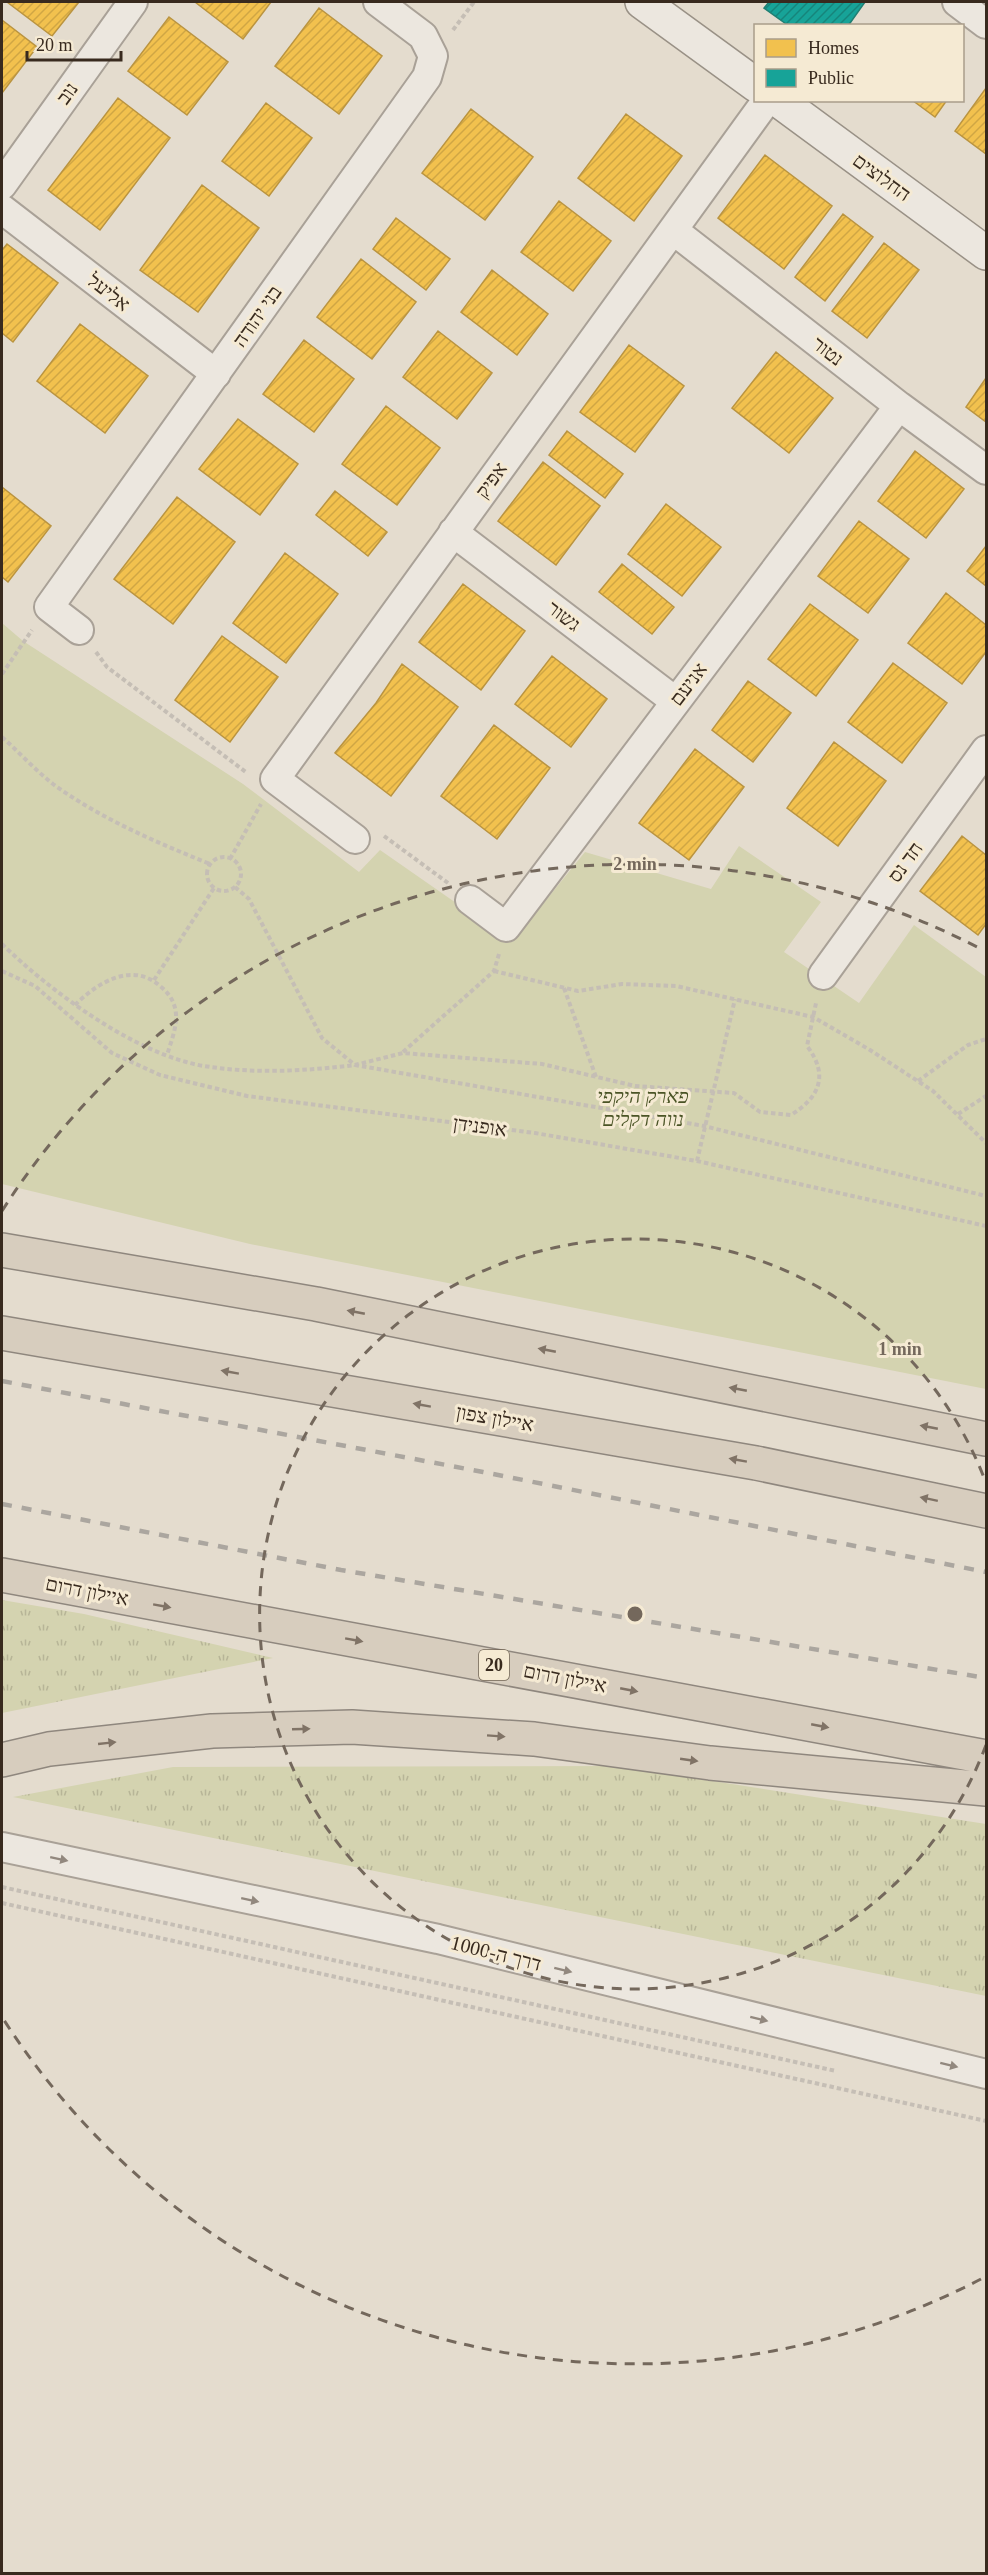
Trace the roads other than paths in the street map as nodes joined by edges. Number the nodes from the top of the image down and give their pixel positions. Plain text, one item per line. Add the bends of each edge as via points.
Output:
1 (134, 2) edge
2 (378, 2) edge
3 (642, 2) edge
4 (957, 2) edge
5 (987, 24) edge
6 (754, 83) edge
7 (766, 102) edge
8 (781, 102) edge
9 (2, 185) edge
10 (2, 209) edge
11 (673, 230) junction
12 (987, 253) edge
13 (216, 374) junction
14 (899, 406) junction
15 (987, 470) edge
16 (453, 532) junction
17 (79, 630) road end
18 (675, 701) junction
19 (987, 750) edge
20 (355, 839) road end
21 (470, 900) road end
22 (823, 975) road end
23 (2, 1234) edge
24 (2, 1250) edge
25 (316, 1304) junction
26 (2, 1333) edge
27 (987, 1439) edge
28 (987, 1511) edge
29 (2, 1575) edge
30 (987, 1757) edge
31 (2, 1760) edge
32 (987, 1789) edge
33 (2, 1847) edge
34 (987, 2074) edge

1 - 9 street, נוב
2 - 13 street, בני יהודה via 423,36 433,56 427,77
3 - 6 street
4 - 5 street
7 - 11 street, אפיק
8 - 12 street, החלוצים
10 - 13 street, אליעל
11 - 14 street, נטור
11 - 16 street, אפיק
13 - 17 street, בני יהודה via 49,607
14 - 15 street, נטור
14 - 18 street, אניעם
16 - 18 street, גשור
16 - 20 street, אפיק via 272,784
18 - 21 street, אניעם via 506,927
19 - 22 street, חד נס
23 - 25 highway
24 - 25 highway
27 -> 25 highway
28 -> 26 highway, איילון צפון via 756,1463
29 -> 30 highway, איילון דרום / 20
31 -> 32 highway via 49,1749 212,1731 352,1727 534,1739 710,1763
33 -> 34 street, דרך ה-1000 via 438,1939

